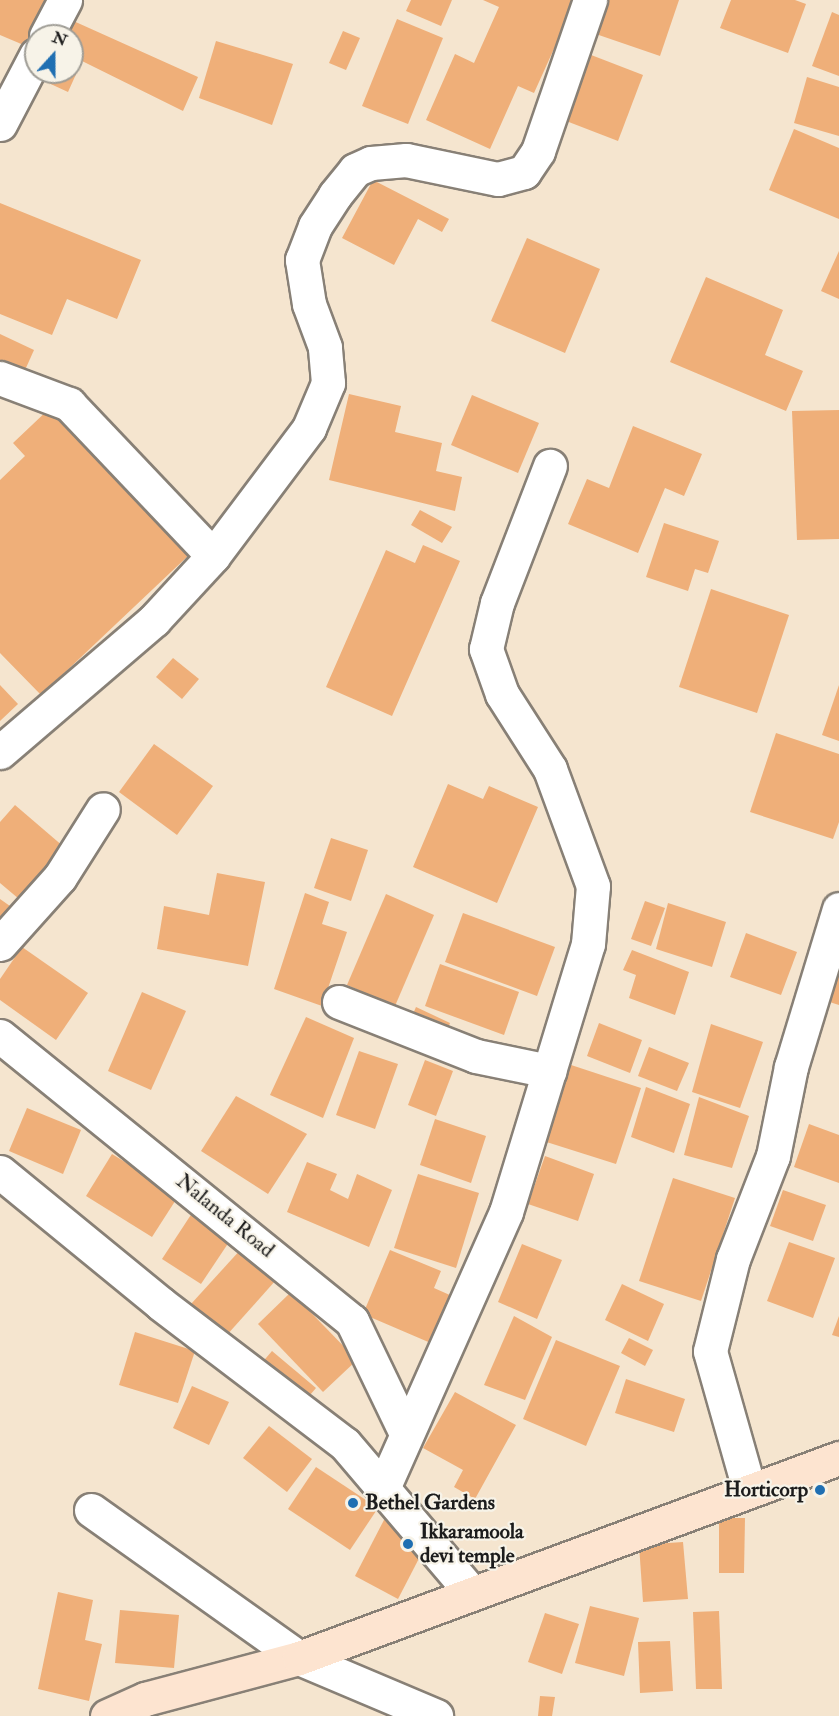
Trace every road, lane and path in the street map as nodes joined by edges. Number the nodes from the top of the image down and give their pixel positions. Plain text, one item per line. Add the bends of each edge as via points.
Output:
1 (64, 0) edge
2 (590, 0) edge
3 (52, 24) edge
4 (24, 78) edge
5 (0, 124) edge
6 (0, 378) edge
7 (549, 466) dead end
8 (213, 556) junction
9 (0, 752) edge
10 (103, 809) dead end
11 (839, 909) edge
12 (0, 944) edge
13 (339, 1002) dead end
14 (0, 1035) edge
15 (549, 1071) junction
16 (0, 1172) edge
17 (406, 1433) junction
18 (839, 1458) edge
19 (384, 1486) junction
20 (749, 1489) junction
21 (91, 1510) dead end
22 (472, 1593) junction
23 (299, 1658) junction
24 (152, 1708) edge
25 (107, 1716) edge
26 (436, 1716) edge

1 - 3 street
2 - 8 street via 538,151 524,172 498,178 406,160 371,163 355,170 335,195 315,226 302,260 309,303 325,347 328,383 309,428 286,464
4 - 5 street
6 - 8 street via 69,404
7 - 15 street via 497,603 486,649 502,694 550,769 593,886 588,944
8 - 9 street via 154,620
10 - 12 street via 60,877
11 - 20 street via 791,1067 773,1156 733,1259 710,1351
13 - 15 street via 477,1056
14 - 17 street, Nalanda Road via 352,1321
15 - 17 street via 506,1212
16 - 19 street via 161,1304 345,1444
17 - 19 street
18 - 20 street
19 - 22 street
20 - 22 street
21 - 23 street
22 - 23 street
23 - 24 street
23 - 26 street
24 - 25 street

